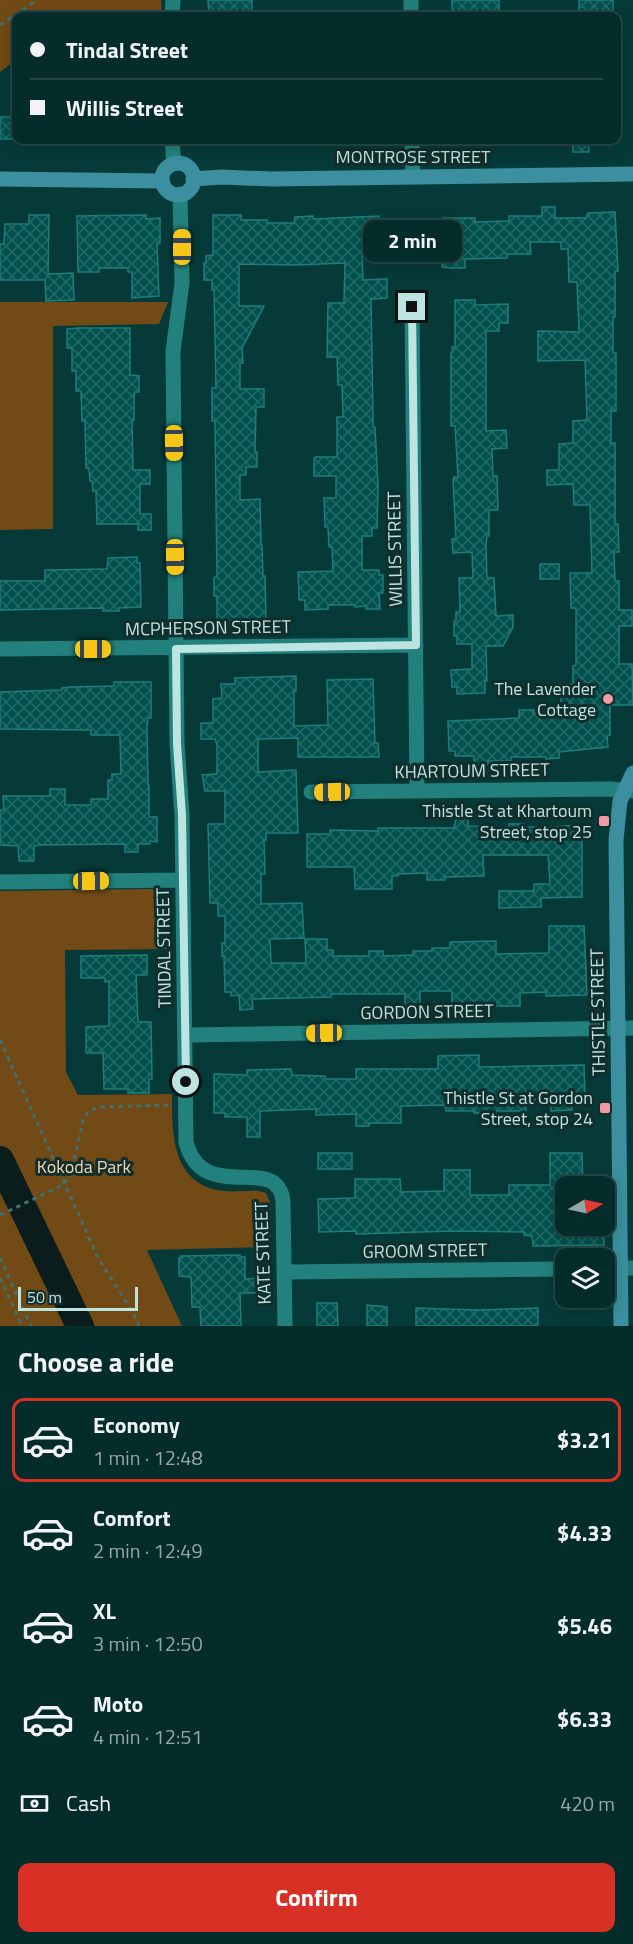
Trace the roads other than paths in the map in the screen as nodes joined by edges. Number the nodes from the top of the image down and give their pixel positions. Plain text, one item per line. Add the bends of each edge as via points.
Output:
1 (172, 144) edge
2 (412, 144) edge
3 (174, 164) junction
4 (633, 174) edge
5 (413, 176) junction
6 (0, 179) edge
7 (193, 179) junction
8 (162, 181) junction
9 (180, 195) junction
10 (412, 307) dead end
11 (416, 645) junction
12 (176, 649) junction
13 (0, 650) edge
14 (633, 773) edge
15 (629, 790) edge
16 (417, 791) junction
17 (311, 792) dead end
18 (183, 880) junction
19 (0, 882) edge
20 (625, 1028) edge
21 (186, 1035) junction
22 (273, 1182) joint
23 (627, 1268) edge
24 (555, 1269) edge
25 (284, 1272) junction
26 (285, 1326) edge
27 (621, 1326) edge

1 - 3 street
2 - 5 street
3 - 7 street via 187,167
3 - 8 street via 166,168
4 - 5 street, MONTROSE STREET
5 - 7 street, MONTROSE STREET
6 - 8 street
7 - 9 street via 191,187
8 - 9 street via 166,190
9 - 12 street, TINDAL STREET via 182,283 173,351
10 - 11 street, WILLIS STREET
11 - 12 street, MCPHERSON STREET
11 - 16 street, WILLIS STREET
12 - 13 street, MCPHERSON STREET
12 - 18 street, TINDAL STREET
14 - 15 street, THISTLE STREET
15 - 16 street, KHARTOUM STREET
15 - 20 street, THISTLE STREET via 620,801 616,825
16 - 17 street, KHARTOUM STREET
18 - 19 street
18 - 21 street, TINDAL STREET
20 - 21 street, GORDON STREET
20 - 23 street, THISTLE STREET
21 - 22 street, TINDAL STREET via 186,1135 192,1157 219,1177
22 - 25 street, KATE STREET via 282,1194
23 - 27 street, THISTLE STREET
24 - 25 street, GROOM STREET
25 - 26 street, KATE STREET

